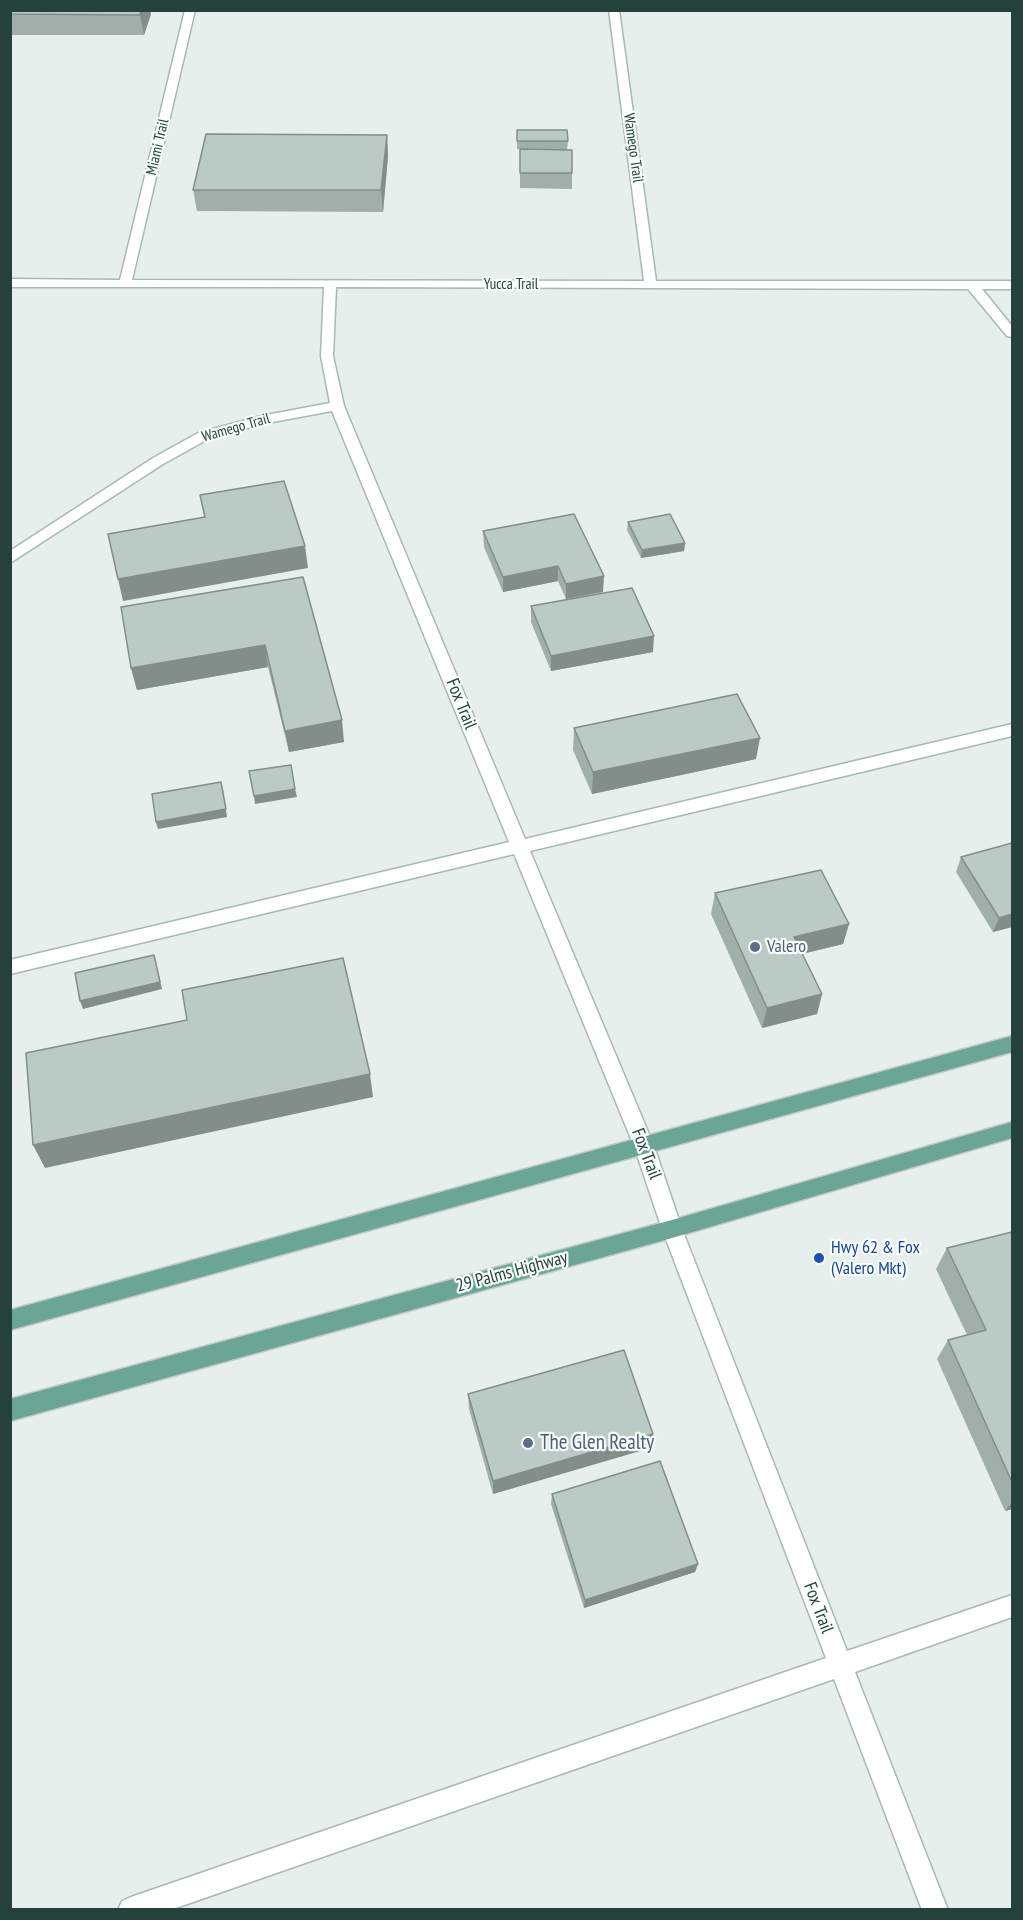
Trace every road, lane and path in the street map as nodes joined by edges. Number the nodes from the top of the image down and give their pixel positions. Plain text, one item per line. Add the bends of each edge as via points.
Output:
1 (190, 10) edge
2 (614, 10) edge
3 (125, 282) junction
4 (10, 283) edge
5 (330, 285) junction
6 (972, 285) junction
7 (1012, 285) edge
8 (651, 286) junction
9 (1012, 333) edge
10 (337, 405) junction
11 (10, 558) edge
12 (1012, 729) edge
13 (520, 846) junction
14 (10, 967) edge
15 (1012, 1044) edge
16 (1012, 1130) edge
17 (644, 1146) junction
18 (672, 1229) junction
19 (10, 1320) edge
20 (10, 1410) edge
21 (1012, 1606) edge
22 (840, 1665) junction
23 (131, 1910) edge
24 (935, 1910) edge

1 - 3 street, Miami Trail
2 - 8 street, Wamego Trail
3 - 4 street, Yucca Trail
3 - 5 street, Yucca Trail
5 - 8 street, Yucca Trail
5 - 10 street via 327,356
6 - 7 street, Yucca Trail
6 - 8 street, Yucca Trail
6 - 9 street
10 - 11 street, Wamego Trail via 203,436
10 - 13 street, Fox Trail
12 - 13 street
13 - 14 street
13 - 17 street, Fox Trail
15 - 17 main road
16 - 18 main road, 29 Palms Highway
17 - 18 street, Fox Trail
17 - 19 main road
18 - 20 main road, 29 Palms Highway
18 - 22 street, Fox Trail
21 - 22 street
22 - 23 street
22 - 24 street, Fox Trail

